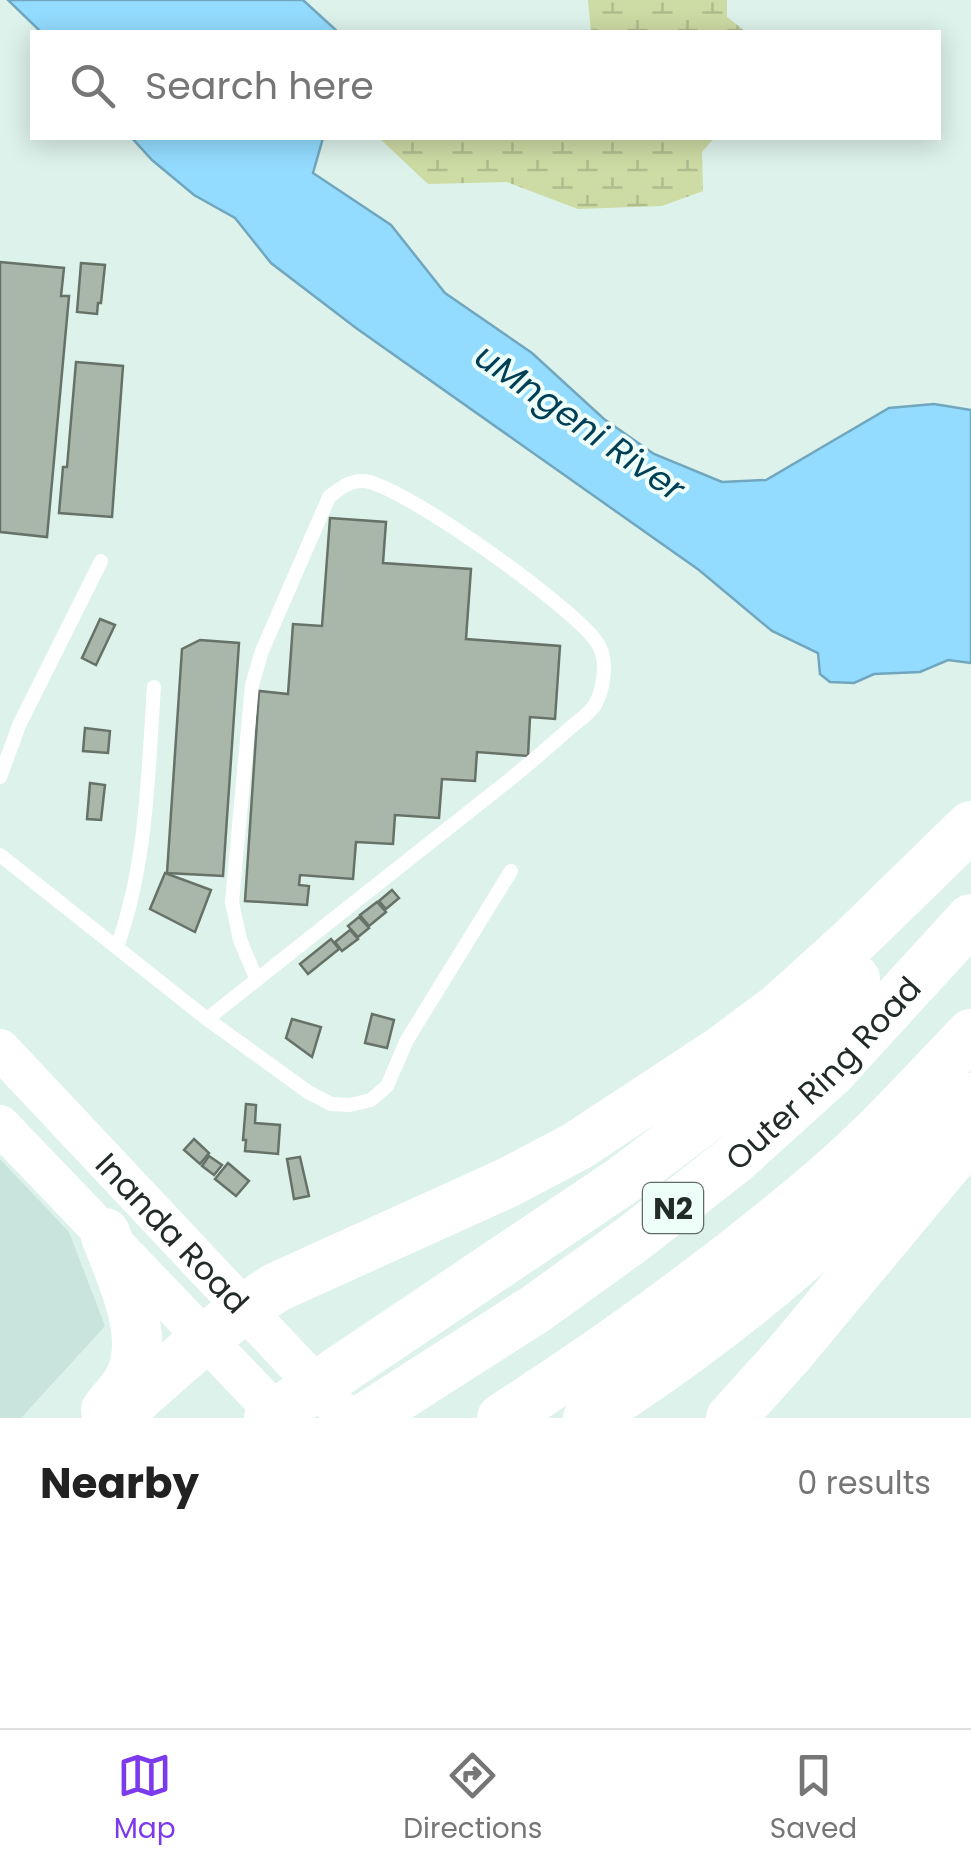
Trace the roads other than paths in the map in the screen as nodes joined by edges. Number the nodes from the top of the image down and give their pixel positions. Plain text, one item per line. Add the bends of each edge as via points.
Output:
1 (102, 561) dead end
2 (154, 687) dead end
3 (0, 777) edge
4 (971, 828) edge
5 (0, 856) edge
6 (511, 871) dead end
7 (928, 924) edge
8 (116, 946) junction
9 (257, 980) junction
10 (207, 1019) junction
11 (971, 1034) edge
12 (0, 1049) edge
13 (971, 1098) edge
14 (8, 1133) edge
15 (971, 1135) edge
16 (104, 1233) joint
17 (142, 1302) junction
18 (224, 1322) junction
19 (787, 1356) junction
20 (260, 1403) edge
21 (100, 1418) edge
22 (115, 1418) edge
23 (280, 1418) edge
24 (347, 1418) edge
25 (365, 1418) edge
26 (502, 1418) edge
27 (588, 1418) edge
28 (732, 1418) edge
29 (743, 1418) edge

1 - 3 lane
2 - 8 lane via 136,874
4 - 7 highway
5 - 8 lane
6 - 10 lane via 407,1040 387,1086 371,1100 331,1104
7 - 18 highway via 852,942 720,1052 577,1146 277,1287
7 - 20 highway via 724,1104 622,1181
7 - 25 highway, Outer Ring Road / N2 via 830,1073 734,1159 537,1308
8 - 10 lane
9 - 9 lane via 232,902 252,685 329,497 363,481 451,525 574,618 598,644 602,684 595,706 527,766
9 - 10 lane
11 - 26 highway, N2 via 829,1176 741,1249
12 - 18 main road, Inanda Road via 191,1254
13 - 27 highway via 792,1267
14 - 16 main road, Inanda Road
15 - 19 highway
16 - 17 highway
17 - 18 main road, Inanda Road
17 - 21 highway via 129,1380
18 - 20 main road, Inanda Road
18 - 22 highway
18 - 24 main road, Inanda Road via 293,1363
19 - 28 highway
19 - 29 highway
20 - 23 main road, Inanda Road

